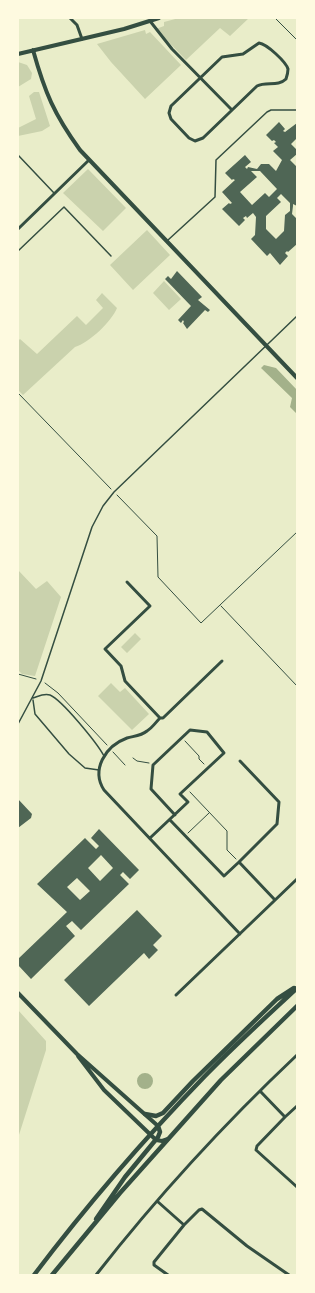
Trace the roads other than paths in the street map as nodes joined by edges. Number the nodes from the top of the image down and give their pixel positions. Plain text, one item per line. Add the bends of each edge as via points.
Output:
1 (70, 18) edge
2 (159, 18) edge
3 (150, 21) junction
4 (82, 39) junction
5 (33, 50) junction
6 (18, 54) edge
7 (200, 78) junction
8 (232, 110) junction
9 (297, 110) edge
10 (18, 155) edge
11 (89, 160) junction
12 (55, 193) junction
13 (18, 229) edge
14 (166, 241) junction
15 (18, 251) edge
16 (111, 256) dead end
17 (297, 316) edge
18 (266, 346) junction
19 (297, 378) edge
20 (127, 582) dead end
21 (222, 661) dead end
22 (33, 698) junction
23 (160, 718) junction
24 (18, 724) edge
25 (104, 756) junction
26 (240, 760) dead end
27 (99, 770) junction
28 (175, 815) junction
29 (170, 820) junction
30 (150, 838) junction
31 (239, 862) junction
32 (297, 880) edge
33 (275, 900) junction
34 (240, 934) junction
35 (297, 987) edge
36 (18, 993) edge
37 (176, 995) dead end
38 (297, 1006) edge
39 (76, 1054) junction
40 (297, 1055) edge
41 (260, 1091) junction
42 (297, 1106) edge
43 (145, 1114) junction
44 (285, 1117) junction
45 (158, 1126) junction
46 (150, 1134) junction
47 (169, 1138) junction
48 (156, 1140) junction
49 (297, 1187) edge
50 (157, 1201) junction
51 (184, 1225) junction
52 (92, 1226) junction
53 (34, 1275) edge
54 (52, 1275) edge
55 (96, 1275) edge
56 (168, 1275) edge
57 (289, 1275) edge

1 - 4 street via 77,25
2 - 3 street
3 - 4 street
3 - 7 street
4 - 5 street
5 - 6 street
5 - 11 street via 53,110 62,126
7 - 8 street
7 - 8 street via 173,104 169,112 171,118 189,138 200,140
7 - 8 street via 222,57 241,55 259,43 269,47 286,66 286,79 281,83 259,85
9 - 14 lane via 267,112 216,160 215,197
10 - 12 lane
11 - 12 street
11 - 14 street
12 - 13 street
14 - 18 street
15 - 16 lane via 64,207
17 - 18 lane
18 - 19 street
18 - 22 lane via 114,492 103,506 92,527
20 - 23 street via 150,606 105,649 122,666 125,680
21 - 23 street via 163,718
22 - 24 lane
22 - 25 lane via 45,694 52,696 87,732
22 - 27 lane via 35,714 69,754 85,768
23 - 25 street via 148,731 118,742
25 - 27 street
26 - 31 street via 279,802 277,824
27 - 30 street via 99,781 104,790
28 - 28 street via 151,789 153,765 190,730 207,732 224,753 180,794 188,802
28 - 29 street
29 - 30 street
29 - 31 street via 224,876
30 - 34 street
31 - 33 street
32 - 33 street
33 - 34 street
34 - 37 street
35 - 43 main road via 277,999 163,1113 156,1116
35 - 45 main road via 206,1074
36 - 39 street
38 - 47 main road via 221,1080
39 - 43 street
39 - 46 street via 104,1090
40 - 41 street
41 - 44 street
41 - 50 street
42 - 44 street
43 - 45 street
44 - 49 street via 256,1146 256,1150
45 - 46 main road
45 - 48 main road via 160,1132
46 - 48 street
46 - 53 main road via 72,1224
47 - 48 street
47 - 52 main road
48 - 52 main road via 124,1177
50 - 51 street
50 - 55 street
51 - 56 street via 154,1262 154,1265
51 - 57 street via 202,1209 247,1246
52 - 54 main road

